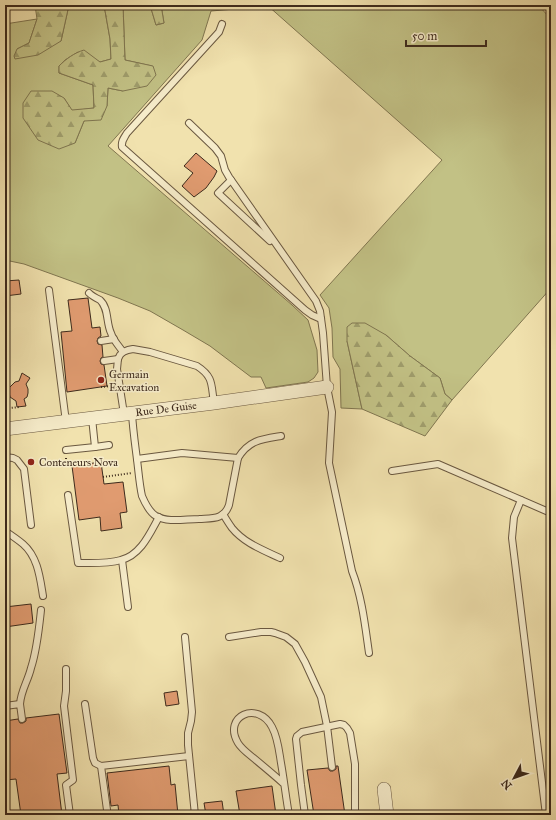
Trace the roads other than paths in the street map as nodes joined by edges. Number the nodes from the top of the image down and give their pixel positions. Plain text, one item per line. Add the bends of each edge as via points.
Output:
1 (222, 24) dead end
2 (189, 123) dead end
3 (231, 180) junction
4 (279, 249) junction
5 (48, 290) dead end
6 (89, 293) dead end
7 (321, 319) junction
8 (114, 339) junction
9 (101, 341) dead end
10 (123, 352) junction
11 (118, 359) junction
12 (104, 361) dead end
13 (327, 387) junction
14 (214, 403) junction
15 (128, 414) junction
16 (92, 418) junction
17 (66, 422) junction
18 (5, 429) edge
19 (281, 436) dead end
20 (109, 445) dead end
21 (95, 447) junction
22 (66, 450) dead end
23 (5, 457) edge
24 (238, 458) junction
25 (137, 459) junction
26 (392, 471) dead end
27 (68, 495) dead end
28 (521, 500) junction
29 (551, 513) edge
30 (223, 514) junction
31 (159, 517) junction
32 (31, 525) dead end
33 (5, 531) edge
34 (280, 558) dead end
35 (122, 560) junction
36 (43, 596) dead end
37 (128, 607) dead end
38 (41, 610) dead end
39 (185, 637) dead end
40 (229, 637) dead end
41 (369, 653) dead end
42 (66, 669) dead end
43 (20, 704) junction
44 (85, 704) dead end
45 (5, 706) edge
46 (22, 719) dead end
47 (327, 726) junction
48 (189, 756) junction
49 (101, 766) junction
50 (332, 767) dead end
51 (284, 784) junction
52 (384, 789) dead end
53 (107, 810) dead end
54 (70, 815) edge
55 (196, 815) edge
56 (289, 815) edge
57 (305, 815) edge
58 (355, 815) edge
59 (387, 815) edge
60 (546, 815) edge

1 - 7 lane via 218,32 123,138 122,147 305,310
2 - 3 lane via 221,156 224,170
3 - 4 lane
3 - 4 lane via 218,193
4 - 7 lane via 316,301
5 - 17 lane via 59,347
6 - 8 lane via 105,308
7 - 13 lane
8 - 9 lane
8 - 10 lane
10 - 11 lane
10 - 14 lane via 138,349 197,366 206,372 211,380
11 - 12 lane
11 - 15 lane via 117,369
13 - 14 street, Rue De Guise
13 - 41 lane via 332,412 329,463 352,571 361,599
14 - 15 street, Rue De Guise
15 - 16 street, Rue De Guise
15 - 25 lane
16 - 17 street, Rue De Guise
16 - 21 lane
17 - 18 street, Rue De Guise
19 - 24 lane via 253,443 246,447
20 - 21 lane
21 - 22 lane
23 - 32 lane via 17,460 24,469
24 - 25 lane via 182,453
24 - 30 lane via 231,497 227,511
25 - 31 lane via 144,501 152,513
26 - 28 lane via 438,464
27 - 35 lane via 78,563
28 - 29 lane
28 - 60 lane via 514,517 512,538
30 - 31 lane via 219,517 186,520
30 - 34 lane via 240,536 254,546
31 - 35 lane via 139,548
33 - 36 lane via 31,553 37,565
35 - 37 lane
38 - 43 lane via 35,655 22,690
39 - 48 lane via 192,712 188,738
40 - 47 lane via 271,632 290,640 299,650 321,697
42 - 54 lane via 64,706 73,780 66,785
43 - 45 lane
43 - 46 lane
44 - 49 lane via 92,758
47 - 50 lane
47 - 57 lane via 302,732 296,739
47 - 58 lane via 344,725 350,733 355,764
48 - 49 lane
48 - 55 lane
49 - 53 lane
51 - 51 lane via 277,740 272,726 264,717 255,713 248,713 239,718 234,730 239,745
51 - 56 lane
52 - 59 street

